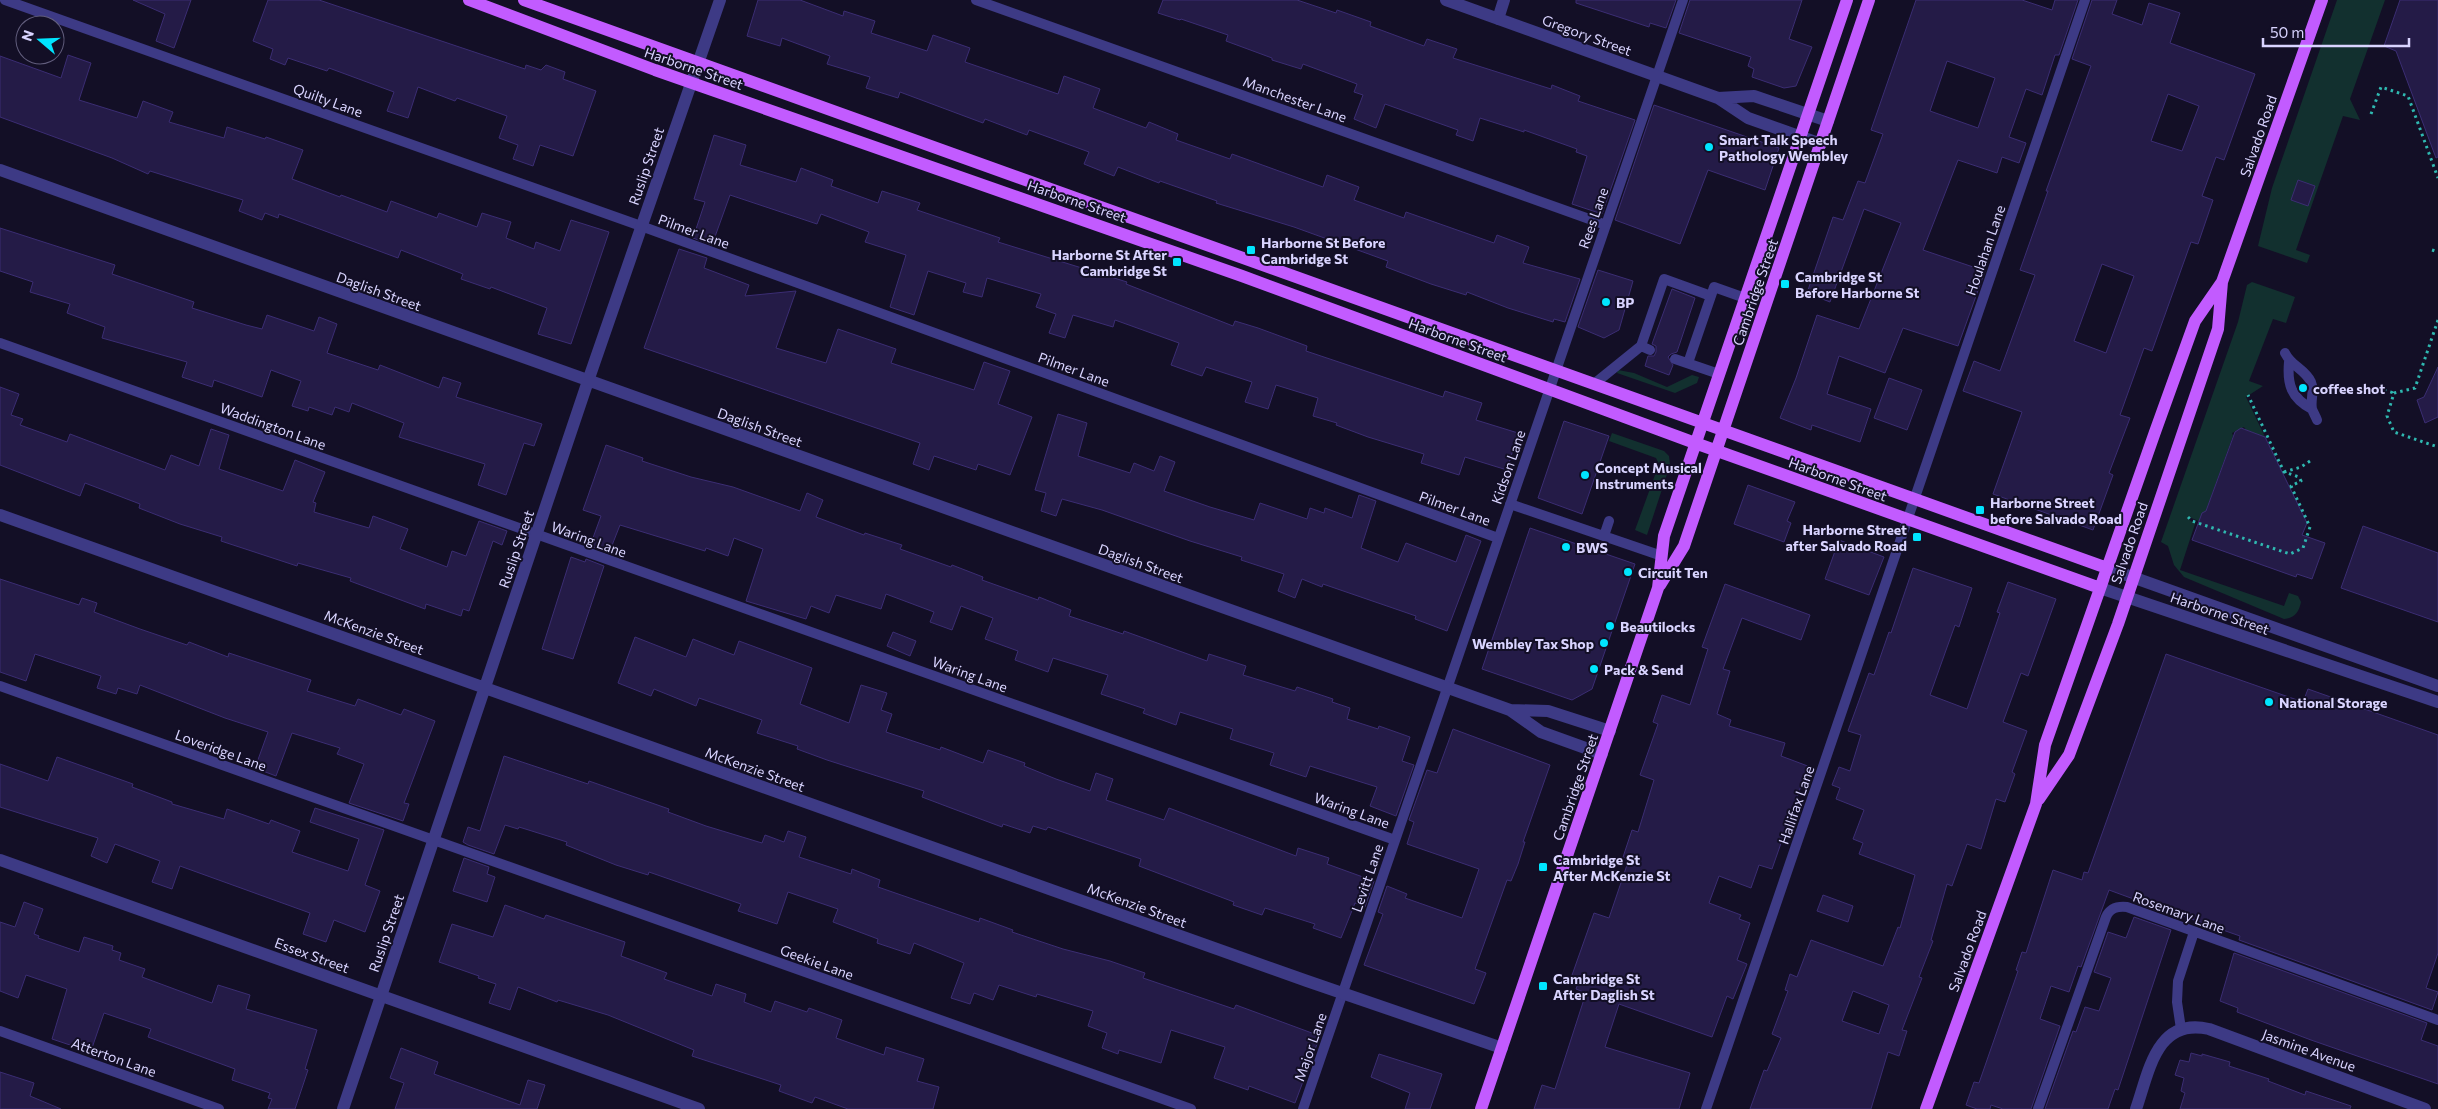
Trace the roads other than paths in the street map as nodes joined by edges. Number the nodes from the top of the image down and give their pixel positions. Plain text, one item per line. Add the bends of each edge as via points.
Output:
1 (5, 0) edge
2 (469, 0) edge
3 (524, 0) edge
4 (720, 0) edge
5 (976, 0) edge
6 (1446, 0) edge
7 (1504, 0) edge
8 (1683, 0) edge
9 (1847, 0) edge
10 (1869, 0) edge
11 (2085, 0) edge
12 (2322, 0) edge
13 (1498, 19) junction
14 (697, 63) junction
15 (1657, 76) junction
16 (690, 82) junction
17 (1718, 98) junction
18 (1808, 114) junction
19 (1828, 121) junction
20 (1801, 136) junction
21 (1820, 144) junction
22 (0, 170) edge
23 (1606, 224) junction
24 (641, 226) junction
25 (2222, 282) junction
26 (1711, 296) junction
27 (1745, 298) junction
28 (0, 343) edge
29 (1675, 358) dead end
30 (1688, 363) junction
31 (1556, 370) junction
32 (1719, 374) junction
33 (588, 381) junction
34 (1594, 384) junction
35 (1549, 390) junction
36 (2312, 409) junction
37 (2317, 420) dead end
38 (1702, 423) junction
39 (1723, 430) junction
40 (1695, 443) junction
41 (1716, 451) junction
42 (1510, 504) junction
43 (1911, 509) junction
44 (0, 515) edge
45 (1609, 521) dead end
46 (537, 535) junction
47 (1604, 536) junction
48 (1498, 538) junction
49 (1662, 556) junction
50 (2107, 568) junction
51 (2134, 577) junction
52 (1658, 588) junction
53 (2100, 588) junction
54 (2127, 597) junction
55 (0, 686) edge
56 (2438, 686) edge
57 (1447, 687) junction
58 (485, 688) junction
59 (2438, 702) edge
60 (1510, 710) junction
61 (1610, 731) junction
62 (1602, 754) junction
63 (2036, 804) junction
64 (434, 840) junction
65 (1395, 840) junction
66 (0, 860) edge
67 (2194, 932) junction
68 (1343, 994) junction
69 (381, 996) junction
70 (2438, 1020) edge
71 (2181, 1029) junction
72 (0, 1031) edge
73 (1502, 1048) junction
74 (219, 1109) edge
75 (343, 1109) edge
76 (699, 1109) edge
77 (1191, 1109) edge
78 (1303, 1109) edge
79 (1481, 1109) edge
80 (1706, 1109) edge
81 (1926, 1109) edge
82 (2038, 1109) edge
83 (2136, 1109) edge
84 (2425, 1109) edge

1 - 24 lane, Quilty Lane
2 - 16 main road, Harborne Street
3 - 14 main road, Harborne Street
4 - 14 street, Ruslip Street
5 - 23 lane, Manchester Lane
6 - 13 street, Gregory Street
7 - 13 street
8 - 15 lane, Rees Lane
9 - 18 main road, Cambridge Street
10 - 19 main road, Cambridge Street
11 - 43 lane, Houlahan Lane
12 - 25 main road, Salvado Road
13 - 15 street, Gregory Street
14 - 16 street, Ruslip Street
14 - 31 main road, Harborne Street
15 - 17 street, Gregory Street
15 - 23 lane, Rees Lane
16 - 24 street, Ruslip Street
16 - 35 main road, Harborne Street via 1224,269
17 - 18 street, Gregory Street via 1754,96
17 - 20 street, Gregory Street via 1748,118
18 - 19 street, Gregory Street
18 - 20 main road, Cambridge Street
19 - 21 main road, Cambridge Street
20 - 21 street, Gregory Street
20 - 27 main road, Cambridge Street
21 - 39 main road, Cambridge Street
22 - 33 street, Daglish Street
23 - 31 lane, Rees Lane
24 - 33 street, Ruslip Street
24 - 48 lane, Pilmer Lane
25 - 50 main road, Salvado Road via 2196,321
25 - 51 main road, Salvado Road via 2218,330
26 - 27 lane via 1714,287
26 - 30 lane
26 - 34 lane via 1664,279 1646,348
27 - 32 main road, Cambridge Street
28 - 46 lane, Waddington Lane
29 - 30 lane
30 - 32 lane
31 - 34 main road, Harborne Street
31 - 35 lane, Kidson Lane
32 - 38 main road, Cambridge Street
33 - 46 street, Ruslip Street
33 - 57 street, Daglish Street
34 - 38 main road, Harborne Street
35 - 40 main road, Harborne Street
35 - 42 lane, Kidson Lane
36 - 36 lane via 2302,404 2288,384 2287,357 2311,381
36 - 37 lane
38 - 39 main road, Harborne Street
38 - 40 main road, Cambridge Street
39 - 41 main road, Cambridge Street
39 - 43 main road, Harborne Street
40 - 41 main road, Harborne Street
40 - 49 main road, Cambridge Street via 1664,536
41 - 43 main road, Harborne Street
41 - 52 main road, Cambridge Street via 1684,546
42 - 47 lane
42 - 48 lane, Kidson Lane
43 - 50 main road, Harborne Street
43 - 53 main road, Harborne Street
43 - 80 lane, Hallifax Lane
44 - 58 street, McKenzie Street
45 - 47 lane
46 - 58 street, Ruslip Street
46 - 65 lane, Waring Lane
47 - 49 lane
48 - 57 lane, Kidson Lane
49 - 52 main road, Cambridge Street
50 - 51 street, Harborne Street
50 - 53 main road, Salvado Road
51 - 54 main road, Salvado Road
51 - 56 street, Harborne Street
52 - 61 main road, Cambridge Street
53 - 54 street, Harborne Street
53 - 63 main road, Salvado Road via 2045,745
54 - 59 street, Harborne Street
54 - 63 main road, Salvado Road via 2069,754
55 - 64 lane, Loveridge Lane
57 - 60 street, Daglish Street
57 - 65 lane, Levitt Lane
58 - 64 street, Ruslip Street
58 - 68 street, McKenzie Street
60 - 61 street, Daglish Street via 1548,711
60 - 62 street, Daglish Street via 1541,732
61 - 62 main road, Cambridge Street
62 - 73 main road, Cambridge Street
63 - 81 main road, Salvado Road
64 - 69 street, Ruslip Street
64 - 77 lane, Geekie Lane
65 - 68 lane, Levitt Lane
66 - 69 street, Essex Street
67 - 70 lane, Rosemary Lane
67 - 71 lane via 2178,982
67 - 82 lane, Rosemary Lane via 2127,907 2110,910
68 - 73 street, McKenzie Street
68 - 78 lane, Major Lane
69 - 75 street, Ruslip Street
69 - 76 street, Essex Street
71 - 83 street via 2166,1037 2160,1045
71 - 84 street, Jasmine Avenue via 2208,1029
72 - 74 lane, Atterton Lane
73 - 79 main road, Cambridge Street

